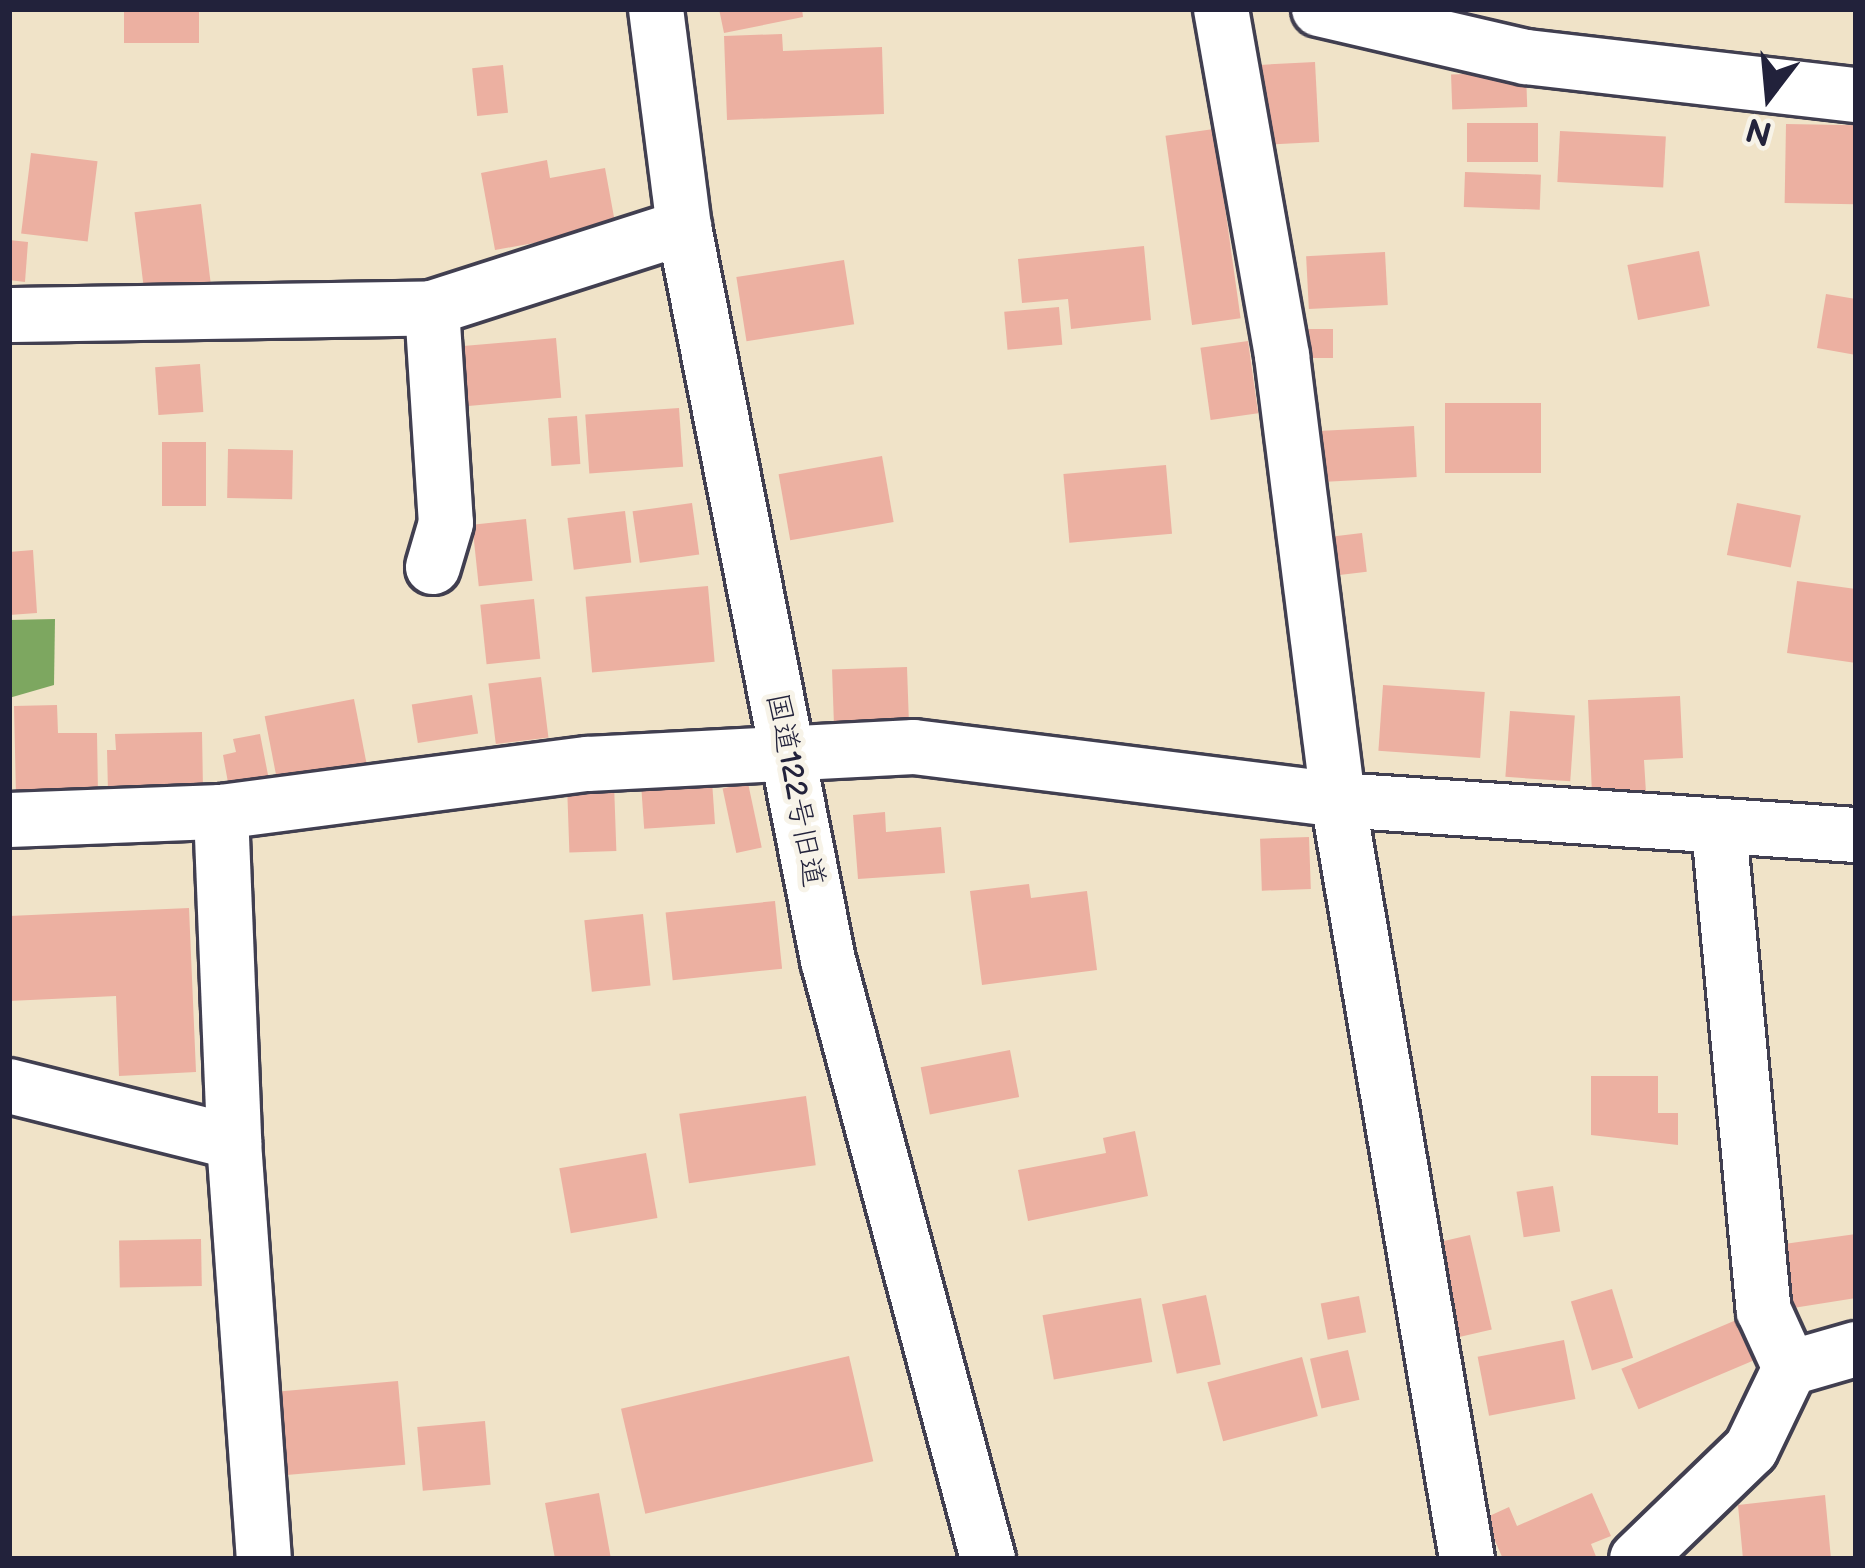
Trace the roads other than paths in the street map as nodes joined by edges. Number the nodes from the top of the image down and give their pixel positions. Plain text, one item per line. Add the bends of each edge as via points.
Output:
1 (656, 9) edge
2 (1221, 9) edge
3 (1318, 9) edge
4 (1856, 95) edge
5 (684, 227) junction
6 (432, 308) junction
7 (9, 315) edge
8 (434, 567) dead end
9 (787, 751) junction
10 (1338, 800) junction
11 (221, 812) junction
12 (9, 820) edge
13 (1719, 829) junction
14 (1856, 835) edge
15 (9, 1086) edge
16 (234, 1142) junction
17 (1856, 1349) edge
18 (1790, 1368) junction
19 (264, 1559) edge
20 (988, 1559) edge
21 (1467, 1559) edge
22 (1637, 1559) edge

1 - 5 street, 国道122号旧道
2 - 10 street via 1282,356
3 - 4 street via 1526,57
5 - 6 street
5 - 9 street, 国道122号旧道
6 - 7 street
6 - 8 street via 446,523
9 - 10 street via 914,746
9 - 11 street via 588,764
9 - 20 street, 国道122号旧道 via 828,959
10 - 13 street
10 - 21 street
11 - 12 street
11 - 16 street
13 - 14 street
13 - 18 street via 1764,1311
15 - 16 street
16 - 19 street
17 - 18 street
18 - 22 street via 1751,1450

